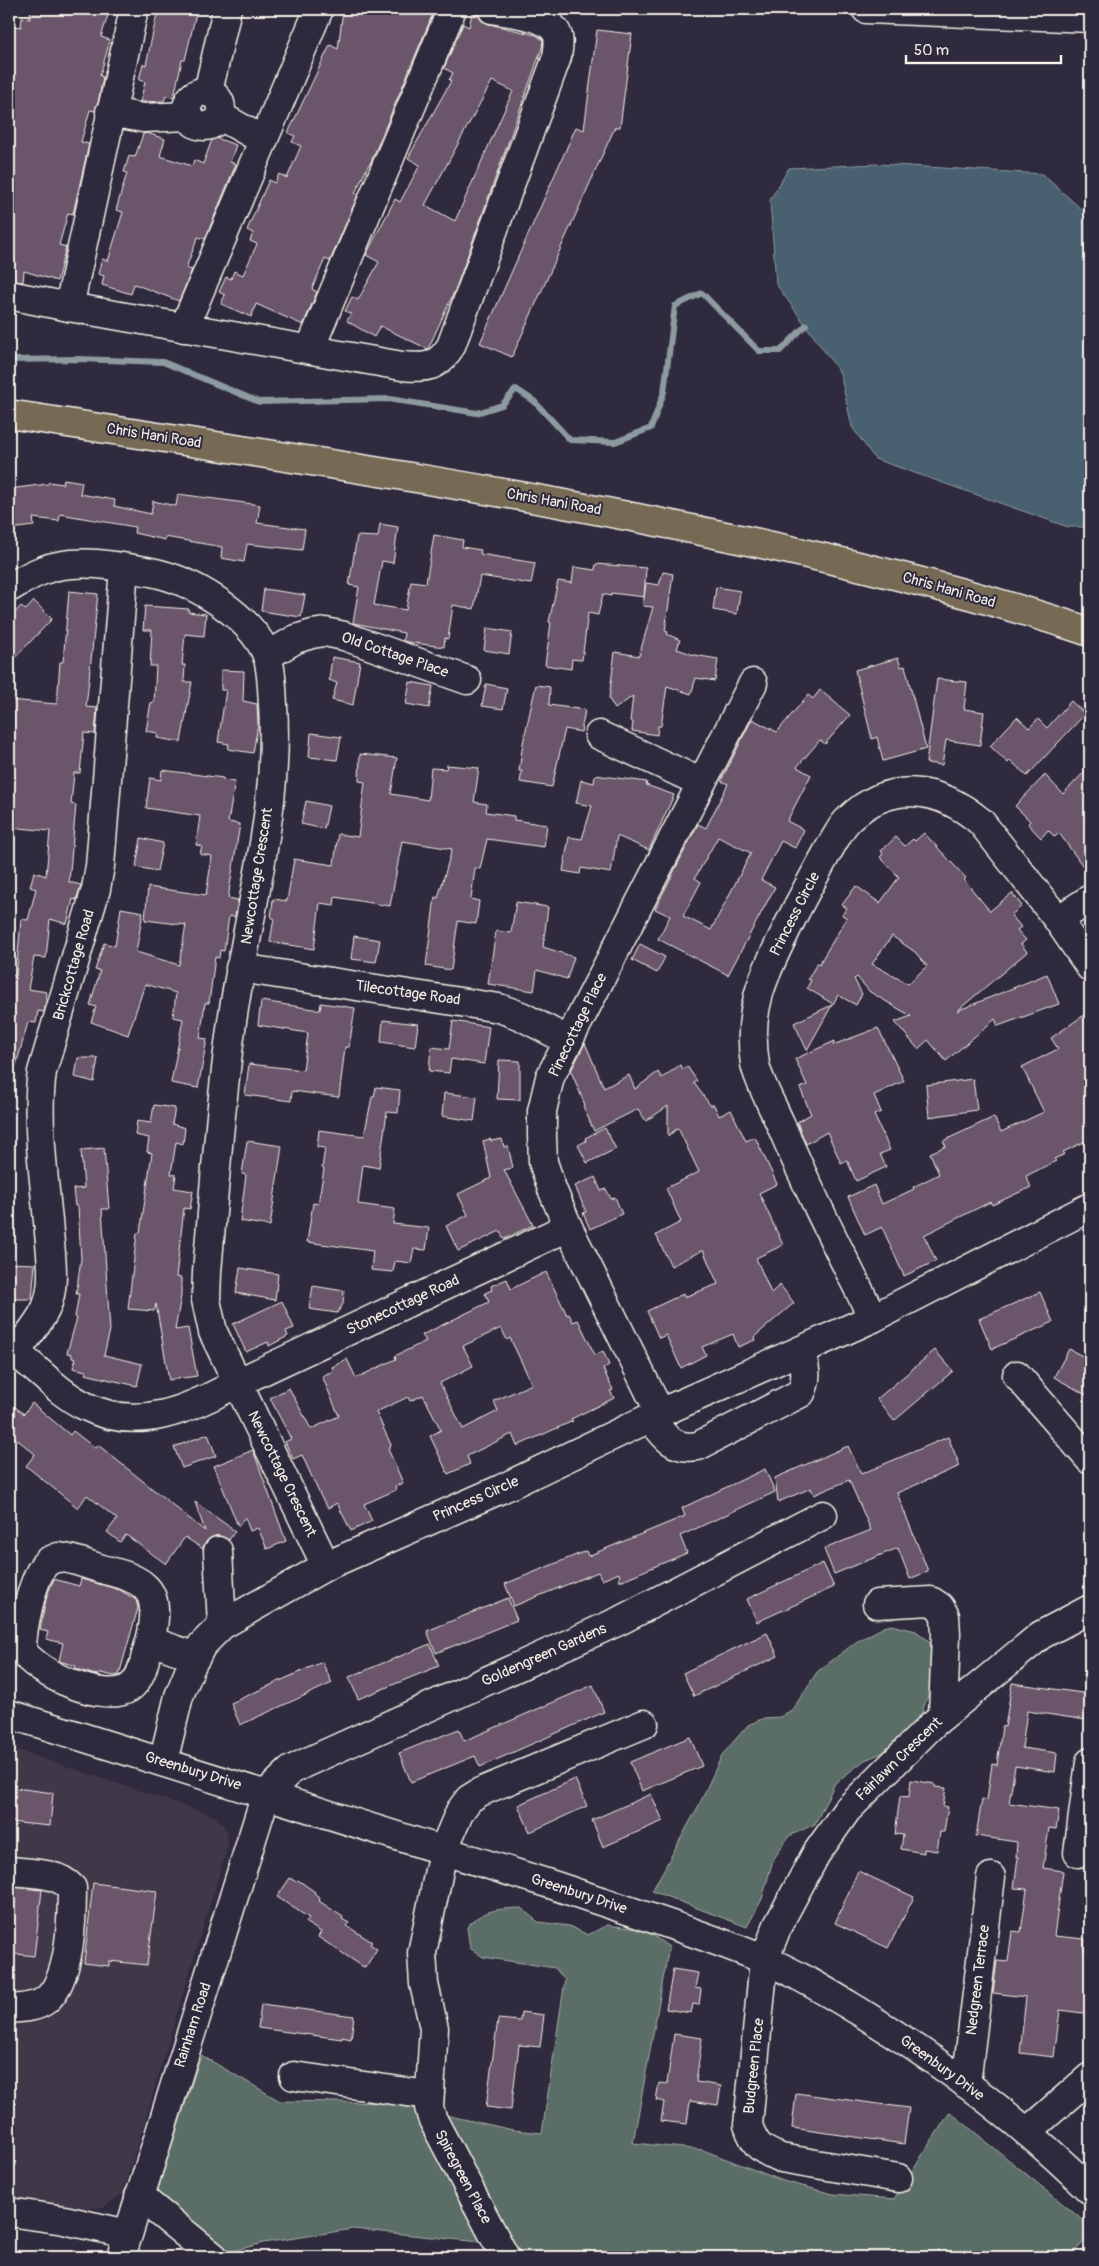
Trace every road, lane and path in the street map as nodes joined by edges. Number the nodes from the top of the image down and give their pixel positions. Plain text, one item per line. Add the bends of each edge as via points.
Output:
1 (134, 9) edge
2 (227, 9) edge
3 (319, 9) edge
4 (452, 9) edge
5 (492, 9) edge
6 (866, 9) edge
7 (1090, 18) edge
8 (208, 92) junction
9 (110, 112) junction
10 (189, 116) junction
11 (220, 116) junction
12 (263, 140) junction
13 (9, 294) edge
14 (69, 307) junction
15 (184, 328) junction
16 (310, 349) junction
17 (9, 414) edge
18 (124, 568) junction
19 (9, 588) edge
20 (1090, 632) edge
21 (267, 656) junction
22 (467, 680) dead end
23 (753, 683) dead end
24 (599, 735) dead end
25 (700, 782) junction
26 (1090, 899) edge
27 (1058, 920) junction
28 (1090, 967) edge
29 (240, 968) junction
30 (569, 1041) junction
31 (1090, 1207) edge
32 (568, 1227) junction
33 (873, 1318) junction
34 (12, 1350) edge
35 (799, 1351) junction
36 (1018, 1375) dead end
37 (237, 1383) junction
38 (655, 1415) junction
39 (1090, 1460) edge
40 (823, 1516) dead end
41 (218, 1551) dead end
42 (326, 1566) junction
43 (877, 1604) dead end
44 (1090, 1609) edge
45 (222, 1625) junction
46 (151, 1641) junction
47 (196, 1657) junction
48 (9, 1714) edge
49 (943, 1716) junction
50 (644, 1724) dead end
51 (163, 1762) junction
52 (1090, 1762) edge
53 (266, 1794) junction
54 (443, 1851) junction
55 (1078, 1853) dead end
56 (9, 1871) edge
57 (991, 1877) dead end
58 (764, 1960) junction
59 (9, 2009) edge
60 (294, 2076) dead end
61 (1090, 2078) edge
62 (966, 2084) junction
63 (428, 2095) junction
64 (1027, 2132) junction
65 (898, 2178) dead end
66 (1090, 2190) edge
67 (139, 2196) junction
68 (9, 2212) edge
69 (125, 2246) edge
70 (214, 2257) edge
71 (505, 2257) edge

1 - 9 street
2 - 8 street
3 - 12 street
4 - 16 street
5 - 16 street via 548,24 556,31 559,44 557,58 451,346 433,365 415,367
6 - 7 street
8 - 10 street via 194,96 188,109
8 - 11 street via 220,102
9 - 10 street via 155,119
9 - 14 street
10 - 11 street via 201,126 208,126
11 - 12 street
12 - 15 street
13 - 14 street
14 - 15 street
15 - 16 street
17 - 20 main road, Chris Hani Road via 402,475 651,520 843,561
18 - 19 street, Newcottage Crescent via 67,565 43,570
18 - 21 street, Newcottage Crescent via 160,574 213,597 236,615
18 - 34 street, Brickcottage Road via 100,866 40,1086 51,1290 46,1308 32,1330
21 - 22 street, Old Cottage Place via 296,639 325,632
21 - 29 street, Newcottage Crescent via 275,729 271,782 262,855
23 - 25 street, Pinecottage Place
24 - 25 street
25 - 30 street, Pinecottage Place
26 - 27 street
27 - 28 street, Princess Circle
27 - 33 street, Princess Circle via 981,822 967,810 940,796 913,791 894,792 866,805 847,820 809,883 759,987 754,1011 755,1066 806,1185
29 - 30 street, Tilecottage Road via 499,1008
29 - 37 street, Newcottage Crescent via 206,1272 206,1300 213,1332
30 - 32 street, Pinecottage Place via 550,1077 542,1111 543,1162
31 - 33 street, Princess Circle
32 - 37 street, Stonecottage Road
32 - 38 street, Pinecottage Place
33 - 35 street, Princess Circle
34 - 37 street via 85,1406 111,1414 155,1417 182,1411
35 - 38 street, Princess Circle
35 - 38 street, Pinecottage Place via 805,1365 806,1384 801,1393 698,1446 685,1448 676,1444 664,1435
36 - 39 street
37 - 42 street, Newcottage Crescent
38 - 42 street, Princess Circle via 501,1489
40 - 53 street, Goldengreen Gardens via 619,1621 304,1763 291,1770
41 - 45 street
42 - 45 street, Princess Circle
43 - 49 street via 931,1601 940,1607 945,1616 946,1634
44 - 49 street, Fairlawn Crescent via 1042,1635
45 - 47 street, Princess Circle via 202,1645
46 - 46 street via 140,1675 132,1686 121,1692 105,1693 46,1673 22,1650 33,1591 41,1570 48,1561 58,1557 71,1559 144,1586 154,1606
46 - 47 street
47 - 51 street, Princess Circle via 179,1696
48 - 51 street, Greenbury Drive
49 - 58 street, Fairlawn Crescent via 847,1810 795,1890
50 - 54 street, Spiregreen Place via 480,1792 469,1799 460,1811
51 - 53 street, Greenbury Drive
52 - 55 street
53 - 54 street, Greenbury Drive
53 - 67 street, Rainham Road
54 - 58 street, Greenbury Drive via 645,1915
54 - 63 street, Spiregreen Place via 422,1952 424,1984 434,2028
56 - 59 street via 53,1876 66,1880 72,1888 72,1914 59,1983 45,2000 30,2007
57 - 62 street, Nedgreen Terrace
58 - 62 street, Greenbury Drive via 892,2032
58 - 65 street, Budgreen Place via 748,2126 753,2141 764,2152 781,2158
60 - 63 street
61 - 64 street
62 - 64 street, Greenbury Drive
63 - 71 street, Spiregreen Place via 432,2118
64 - 66 street, Greenbury Drive
67 - 69 street, Rainham Road
67 - 70 street
68 - 69 street via 64,2220

